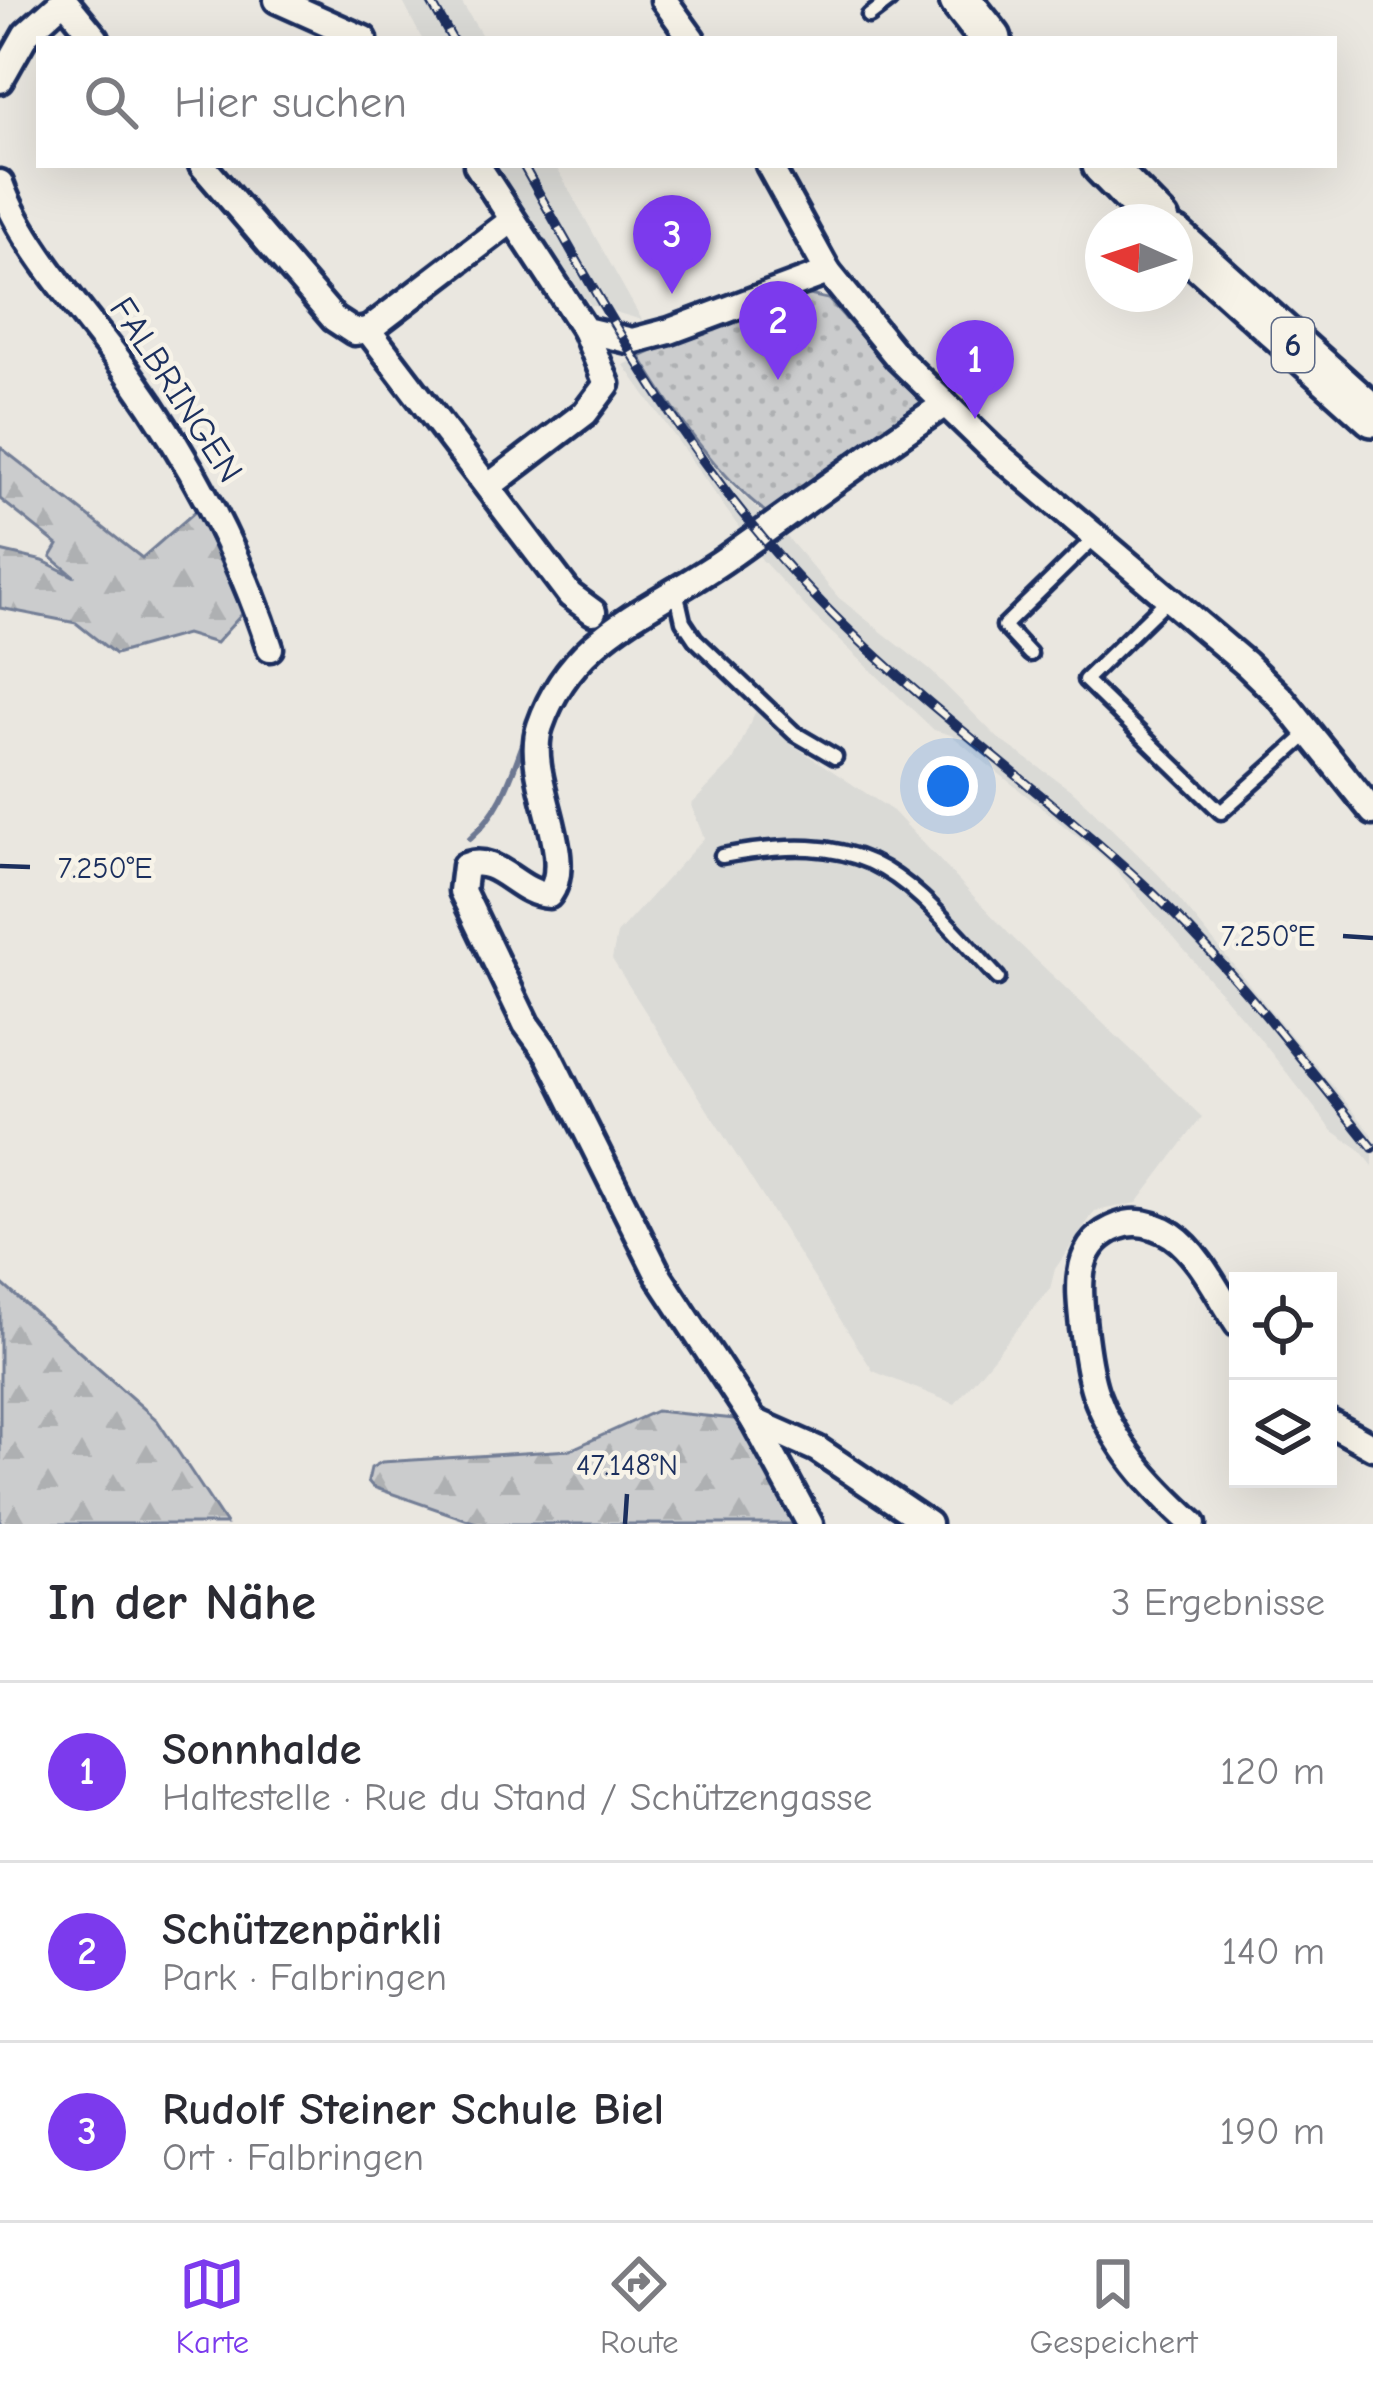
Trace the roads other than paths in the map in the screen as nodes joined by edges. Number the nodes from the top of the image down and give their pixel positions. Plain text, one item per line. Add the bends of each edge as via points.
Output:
1 (64, 0) edge
2 (277, 0) edge
3 (664, 0) edge
4 (890, 0) edge
5 (960, 0) edge
6 (869, 16) dead end
7 (94, 36) edge
8 (359, 36) edge
9 (690, 36) edge
10 (989, 36) edge
11 (0, 80) edge
12 (205, 168) edge
13 (479, 168) edge
14 (771, 168) edge
15 (1106, 168) edge
16 (0, 183) edge
17 (1141, 204) edge
18 (511, 221) junction
19 (1193, 254) edge
20 (828, 272) junction
21 (368, 330) junction
22 (585, 330) junction
23 (632, 341) junction
24 (607, 384) junction
25 (945, 404) junction
26 (1373, 416) edge
27 (489, 486) junction
28 (1096, 537) junction
29 (676, 589) junction
30 (1169, 598) junction
31 (593, 612) dead end
32 (270, 648) dead end
33 (1030, 655) dead end
34 (1310, 733) junction
35 (835, 758) dead end
36 (1373, 812) edge
37 (722, 856) dead end
38 (998, 978) dead end
39 (1229, 1311) edge
40 (754, 1421) junction
41 (1337, 1427) edge
42 (1373, 1447) edge
43 (810, 1524) edge
44 (928, 1524) edge
45 (1193, 1524) edge

1 - 7 street
1 - 11 street via 26,34
2 - 8 street
3 - 9 street
4 - 6 lane
5 - 10 main road
12 - 21 street via 334,319 354,332
13 - 18 street
14 - 20 street
15 - 17 main road
16 - 32 street, FALBRINGEN via 172,441 230,548
18 - 21 street
18 - 22 street
19 - 26 main road, 6
20 - 23 street
20 - 25 street
21 - 27 street
22 - 23 street
22 - 24 street
23 - 24 street
24 - 27 street via 585,413
25 - 28 street
25 - 29 street
27 - 31 street via 569,596
28 - 30 street
28 - 33 lane via 1004,626
29 - 35 lane via 695,639 794,733
29 - 40 street via 608,631 560,679 540,727 537,764 558,869 551,893 534,895 476,862 466,866 462,891 660,1278
30 - 34 street
30 - 34 lane via 1084,680 1220,812
34 - 36 street
37 - 38 lane via 801,847 864,856 916,890
39 - 45 street via 1185,1246 1159,1228 1117,1226 1087,1251 1078,1292 1096,1392 1131,1461
40 - 43 street
40 - 44 street via 817,1449
41 - 42 street

